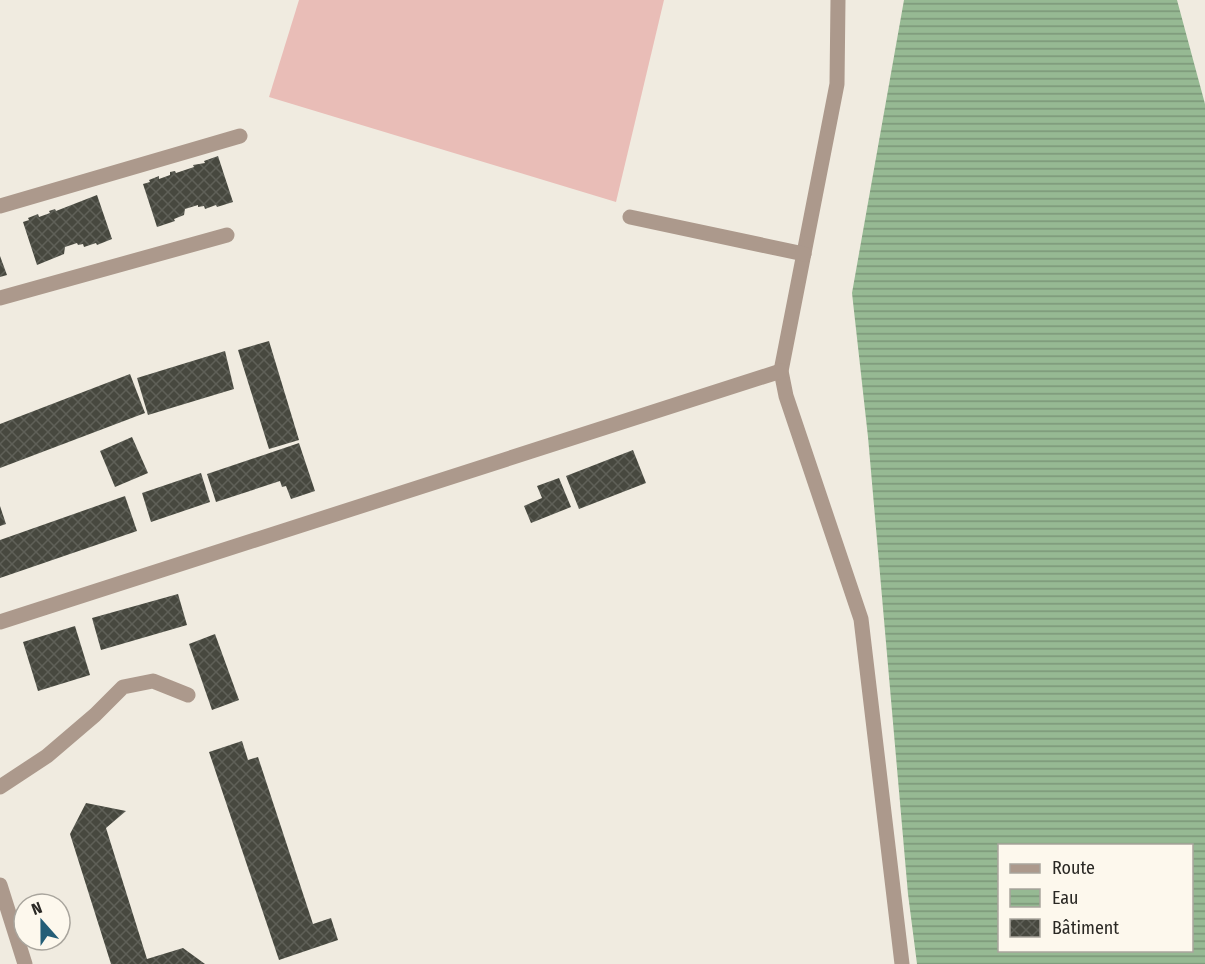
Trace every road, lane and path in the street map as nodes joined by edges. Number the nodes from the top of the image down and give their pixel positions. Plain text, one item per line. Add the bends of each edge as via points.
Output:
1 (838, 0) edge
2 (240, 135) dead end
3 (0, 206) edge
4 (630, 217) dead end
5 (227, 236) dead end
6 (804, 254) junction
7 (0, 298) edge
8 (781, 371) junction
9 (0, 622) edge
10 (188, 695) dead end
11 (0, 787) edge
12 (2, 898) edge
13 (25, 964) edge
14 (902, 964) edge

1 - 6 street via 837,84
2 - 3 street
4 - 6 street
5 - 7 street
6 - 8 street
8 - 9 street
8 - 14 street via 861,620
10 - 11 street via 153,681 123,687 47,756
12 - 13 street

